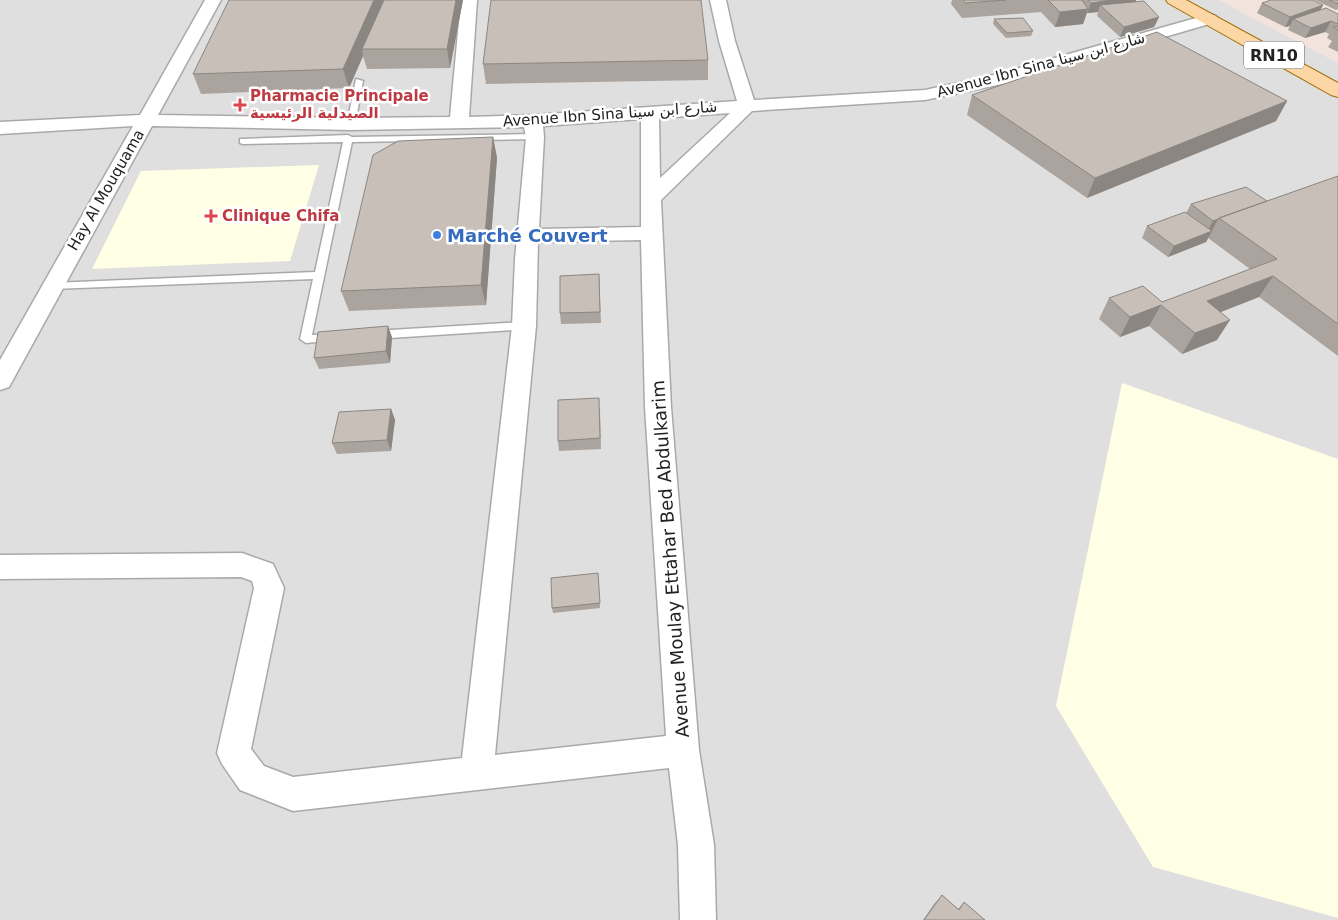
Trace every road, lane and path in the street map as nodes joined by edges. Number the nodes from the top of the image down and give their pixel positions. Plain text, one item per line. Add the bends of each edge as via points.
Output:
1 (213, 0) edge
2 (469, 0) edge
3 (718, 0) edge
4 (1174, 0) edge
5 (1210, 19) junction
6 (359, 81) dead end
7 (1338, 91) edge
8 (746, 106) junction
9 (650, 113) junction
10 (146, 120) junction
11 (459, 122) junction
12 (0, 128) edge
13 (534, 129) junction
14 (349, 131) junction
15 (243, 141) dead end
16 (652, 197) junction
17 (651, 233) junction
18 (528, 236) junction
19 (318, 275) junction
20 (52, 286) junction
21 (524, 326) junction
22 (365, 336) edge
23 (345, 337) edge
24 (0, 381) edge
25 (0, 567) edge
26 (683, 750) junction
27 (477, 773) junction
28 (698, 920) edge

1 - 10 street, Hay Al Mouquama
2 - 11 street
3 - 8 street
4 - 5 main road, RN10
5 - 7 main road, RN10
5 - 8 street, Avenue Ibn Sina شارع ابن سينا via 965,88 925,95
6 - 14 lane
8 - 9 street, Avenue Ibn Sina شارع ابن سينا
8 - 16 street
9 - 13 street, Avenue Ibn Sina شارع ابن سينا
9 - 16 street, Avenue Moulay Ettahar Bed Abdulkarim
10 - 12 street, Avenue Ibn Sina شارع ابن سينا
10 - 14 street, Avenue Ibn Sina شارع ابن سينا
10 - 20 street, Hay Al Mouquama
11 - 13 street, Avenue Ibn Sina شارع ابن سينا
11 - 14 street, Avenue Ibn Sina شارع ابن سينا
13 - 14 lane
13 - 18 street
14 - 15 lane
14 - 19 lane
16 - 17 street, Avenue Moulay Ettahar Bed Abdulkarim
17 - 18 street
17 - 26 street, Avenue Moulay Ettahar Bed Abdulkarim via 658,407
18 - 21 street
19 - 20 lane
19 - 23 lane via 306,339
20 - 24 street, Hay Al Mouquama
21 - 22 lane
21 - 27 street
25 - 27 street via 242,565 263,573 269,588 234,753 252,778 293,794
26 - 27 street
26 - 28 street, Avenue Moulay Ettahar Bed Abdulkarim via 696,845

